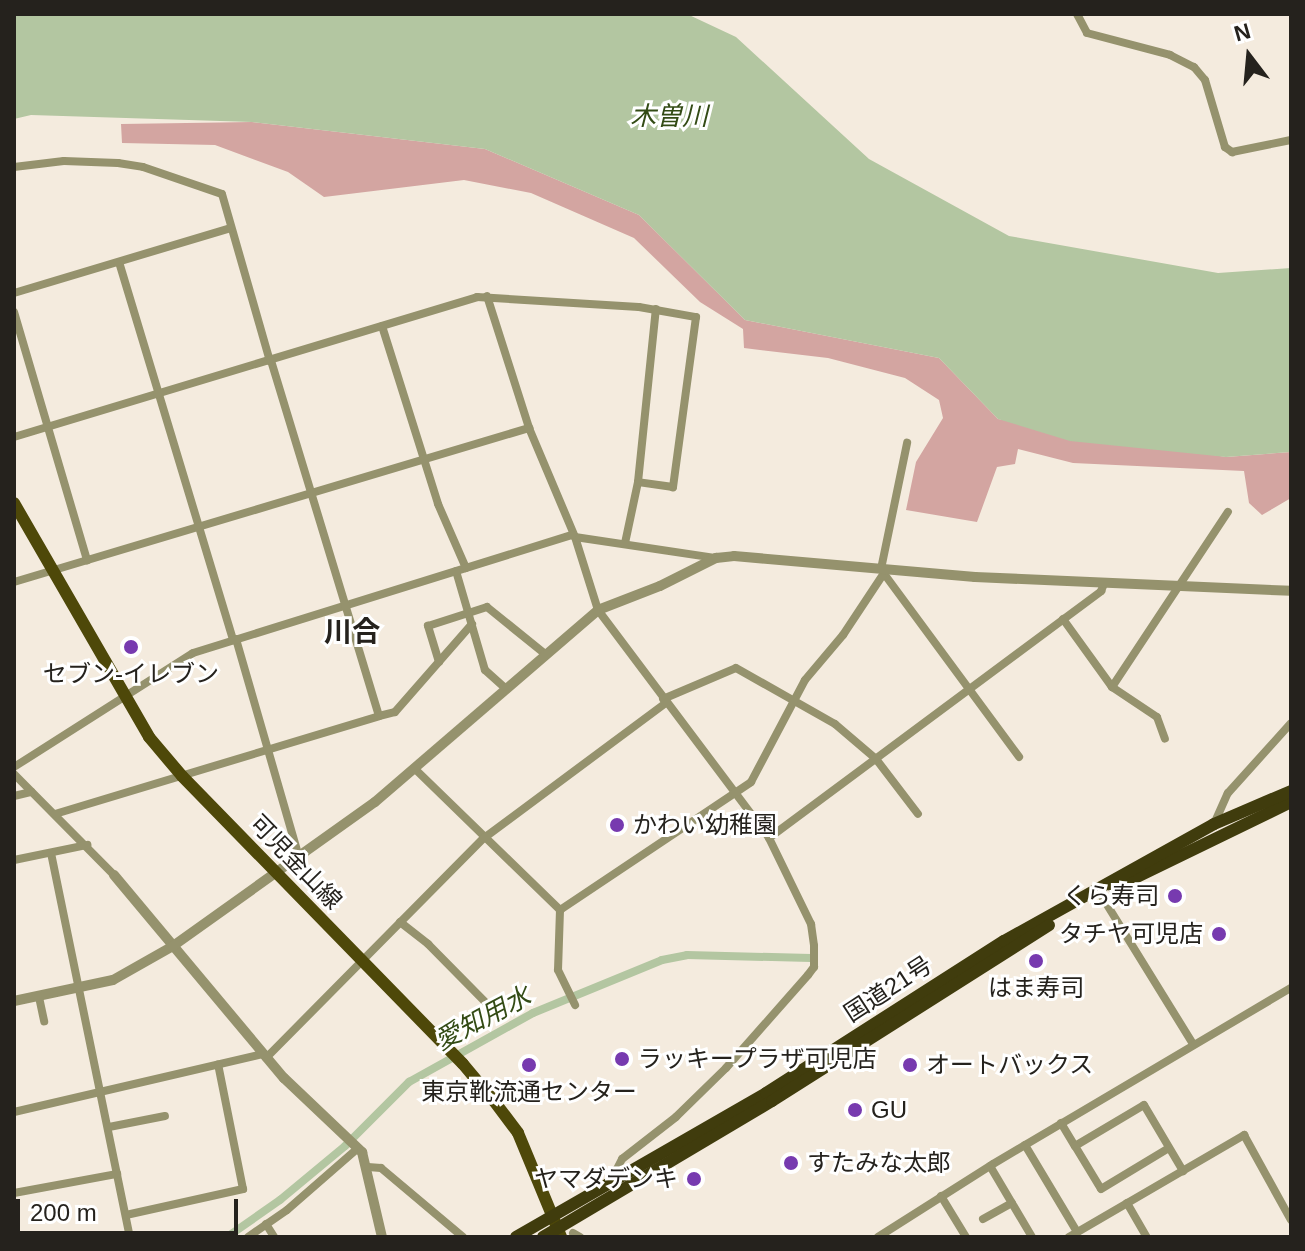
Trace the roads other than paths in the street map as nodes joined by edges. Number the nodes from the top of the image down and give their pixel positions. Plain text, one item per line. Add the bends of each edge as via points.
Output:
1 (1077, 14) edge
2 (1291, 140) edge
3 (14, 167) edge
4 (230, 228) junction
5 (119, 262) junction
6 (14, 293) edge
7 (487, 296) junction
8 (656, 309) junction
9 (14, 312) edge
10 (382, 326) junction
11 (270, 360) junction
12 (159, 393) junction
13 (48, 426) junction
14 (529, 428) junction
15 (14, 437) edge
16 (907, 443) dead end
17 (425, 459) junction
18 (638, 482) junction
19 (312, 493) junction
20 (14, 503) edge
21 (1228, 512) dead end
22 (200, 527) junction
23 (574, 536) junction
24 (625, 543) junction
25 (716, 558) junction
26 (87, 560) junction
27 (55, 570) junction
28 (461, 570) junction
29 (884, 571) junction
30 (14, 582) edge
31 (1104, 584) junction
32 (1181, 586) junction
33 (1291, 591) edge
34 (345, 605) junction
35 (598, 610) junction
36 (468, 613) junction
37 (1063, 619) junction
38 (472, 624) junction
39 (234, 639) junction
40 (545, 654) junction
41 (439, 662) junction
42 (1112, 687) junction
43 (505, 688) junction
44 (970, 690) junction
45 (125, 695) junction
46 (795, 700) junction
47 (664, 701) junction
48 (379, 716) junction
49 (1291, 723) edge
50 (1165, 739) dead end
51 (268, 751) junction
52 (1019, 757) dead end
53 (876, 759) junction
54 (14, 767) edge
55 (414, 768) junction
56 (14, 774) edge
57 (182, 776) junction
58 (1291, 791) edge
59 (32, 792) junction
60 (733, 792) junction
61 (14, 796) edge
62 (1291, 802) edge
63 (55, 814) junction
64 (918, 814) dead end
65 (1214, 824) junction
66 (484, 838) junction
67 (769, 838) junction
68 (87, 845) junction
69 (51, 853) junction
70 (299, 857) junction
71 (14, 860) edge
72 (277, 872) junction
73 (114, 875) joint
74 (1101, 895) junction
75 (560, 910) junction
76 (400, 922) junction
77 (173, 946) junction
78 (362, 960) junction
79 (81, 987) junction
80 (1291, 988) edge
81 (39, 997) junction
82 (14, 1001) edge
83 (575, 1005) dead end
84 (492, 1009) dead end
85 (44, 1021) dead end
86 (1193, 1044) junction
87 (265, 1056) junction
88 (218, 1064) junction
89 (102, 1090) junction
90 (14, 1112) edge
91 (165, 1116) dead end
92 (1061, 1123) junction
93 (109, 1127) junction
94 (1025, 1145) junction
95 (1075, 1146) junction
96 (357, 1147) junction
97 (1169, 1148) junction
98 (990, 1166) junction
99 (368, 1167) junction
100 (1183, 1171) junction
101 (117, 1174) junction
102 (608, 1184) junction
103 (14, 1193) edge
104 (941, 1196) junction
105 (1012, 1203) junction
106 (1127, 1203) junction
107 (126, 1215) junction
108 (552, 1216) junction
109 (983, 1219) dead end
110 (1291, 1220) edge
111 (266, 1224) junction
112 (568, 1234) edge
113 (1073, 1235) edge
114 (130, 1237) edge
115 (248, 1237) edge
116 (274, 1237) edge
117 (382, 1237) edge
118 (463, 1237) edge
119 (516, 1237) edge
120 (543, 1237) edge
121 (878, 1237) edge
122 (966, 1237) edge
123 (1032, 1237) edge
124 (1147, 1237) edge

1 - 2 street via 1087,33 1170,55 1194,67 1205,80 1225,147 1232,152
3 - 4 street via 64,161 143,167 222,194
4 - 5 street
4 - 11 street
5 - 6 street
5 - 12 street
7 - 8 street
7 - 10 street
7 - 14 street
8 - 18 street
8 - 18 street via 696,317 673,487
9 - 13 street
10 - 11 street
10 - 17 street
11 - 12 street
11 - 19 street
12 - 13 street
12 - 22 street
13 - 15 street
13 - 26 street
14 - 17 street
14 - 23 street
16 - 29 street
17 - 19 street
17 - 28 street
18 - 24 street
19 - 22 street
19 - 34 street
20 - 27 main road, 可児金山線
21 - 32 street
22 - 26 street
22 - 39 street
23 - 24 street
23 - 28 street
23 - 35 street
24 - 25 street
25 - 29 street
25 - 35 street
26 - 27 street
27 - 30 street
27 - 45 main road, 可児金山線
28 - 34 street
28 - 36 street
29 - 31 street
29 - 44 street
29 - 46 street
31 - 32 street
31 - 37 street
32 - 33 street
32 - 42 street
34 - 39 street
34 - 48 street
35 - 40 street
35 - 47 street
36 - 38 street
36 - 40 street via 487,607
36 - 41 street via 428,626
37 - 42 street
37 - 44 street
38 - 41 street
38 - 43 street via 485,670
39 - 45 street via 193,653
39 - 51 street
40 - 43 street
41 - 48 street via 395,712
42 - 50 street via 1155,715
43 - 55 street
44 - 52 street
44 - 53 street
45 - 54 street
45 - 57 main road, 可児金山線 via 149,737
46 - 47 street via 736,668
46 - 53 street via 835,724
46 - 60 street via 757,774
47 - 60 street
47 - 66 street
48 - 51 street
49 - 65 street via 1228,793
51 - 57 street
51 - 70 street
53 - 64 street
53 - 67 street
55 - 66 street
55 - 70 street
56 - 59 street
57 - 63 street
57 - 72 main road, 可児金山線
58 - 65 highway, 国道21号
59 - 61 street
59 - 63 street
60 - 67 street
60 - 75 street
62 - 74 highway, 国道21号
63 - 68 street
65 - 102 highway, 国道21号 via 1004,941 766,1093
66 - 75 street
66 - 76 street
67 - 102 street via 811,924 814,967 726,1068 622,1159
68 - 69 street
68 - 73 street
69 - 71 street
69 - 79 street
70 - 72 street
72 - 77 street
72 - 78 main road, 可児金山線
73 - 77 street
74 - 86 street
74 - 112 highway, 国道21号 via 1008,949
75 - 83 street via 558,970
76 - 78 street
76 - 84 street
77 - 79 street via 113,980
77 - 87 street
78 - 87 street
78 - 108 main road, 可児金山線 via 463,1064 518,1133
79 - 81 street
79 - 89 street
80 - 86 street
81 - 82 street
81 - 85 street
86 - 92 street
87 - 88 street
87 - 96 street
88 - 89 street
88 - 107 street via 243,1189
89 - 90 street
89 - 93 street
91 - 93 street
92 - 94 street
92 - 95 street
93 - 101 street
94 - 98 street
94 - 113 street
95 - 97 street via 1101,1189
95 - 97 street via 1144,1105
96 - 99 street
96 - 111 street
97 - 100 street
98 - 104 street
98 - 105 street
99 - 117 street
99 - 118 street via 381,1168
100 - 106 street
100 - 110 street via 1244,1135
101 - 103 street
101 - 107 street
102 - 108 highway, 国道21号
104 - 121 street
104 - 122 street
105 - 109 street
105 - 123 street
106 - 113 street
106 - 124 street
107 - 114 street
108 - 112 main road, 可児金山線
108 - 119 highway, 国道21号
111 - 115 street
111 - 116 street
112 - 120 highway, 国道21号

